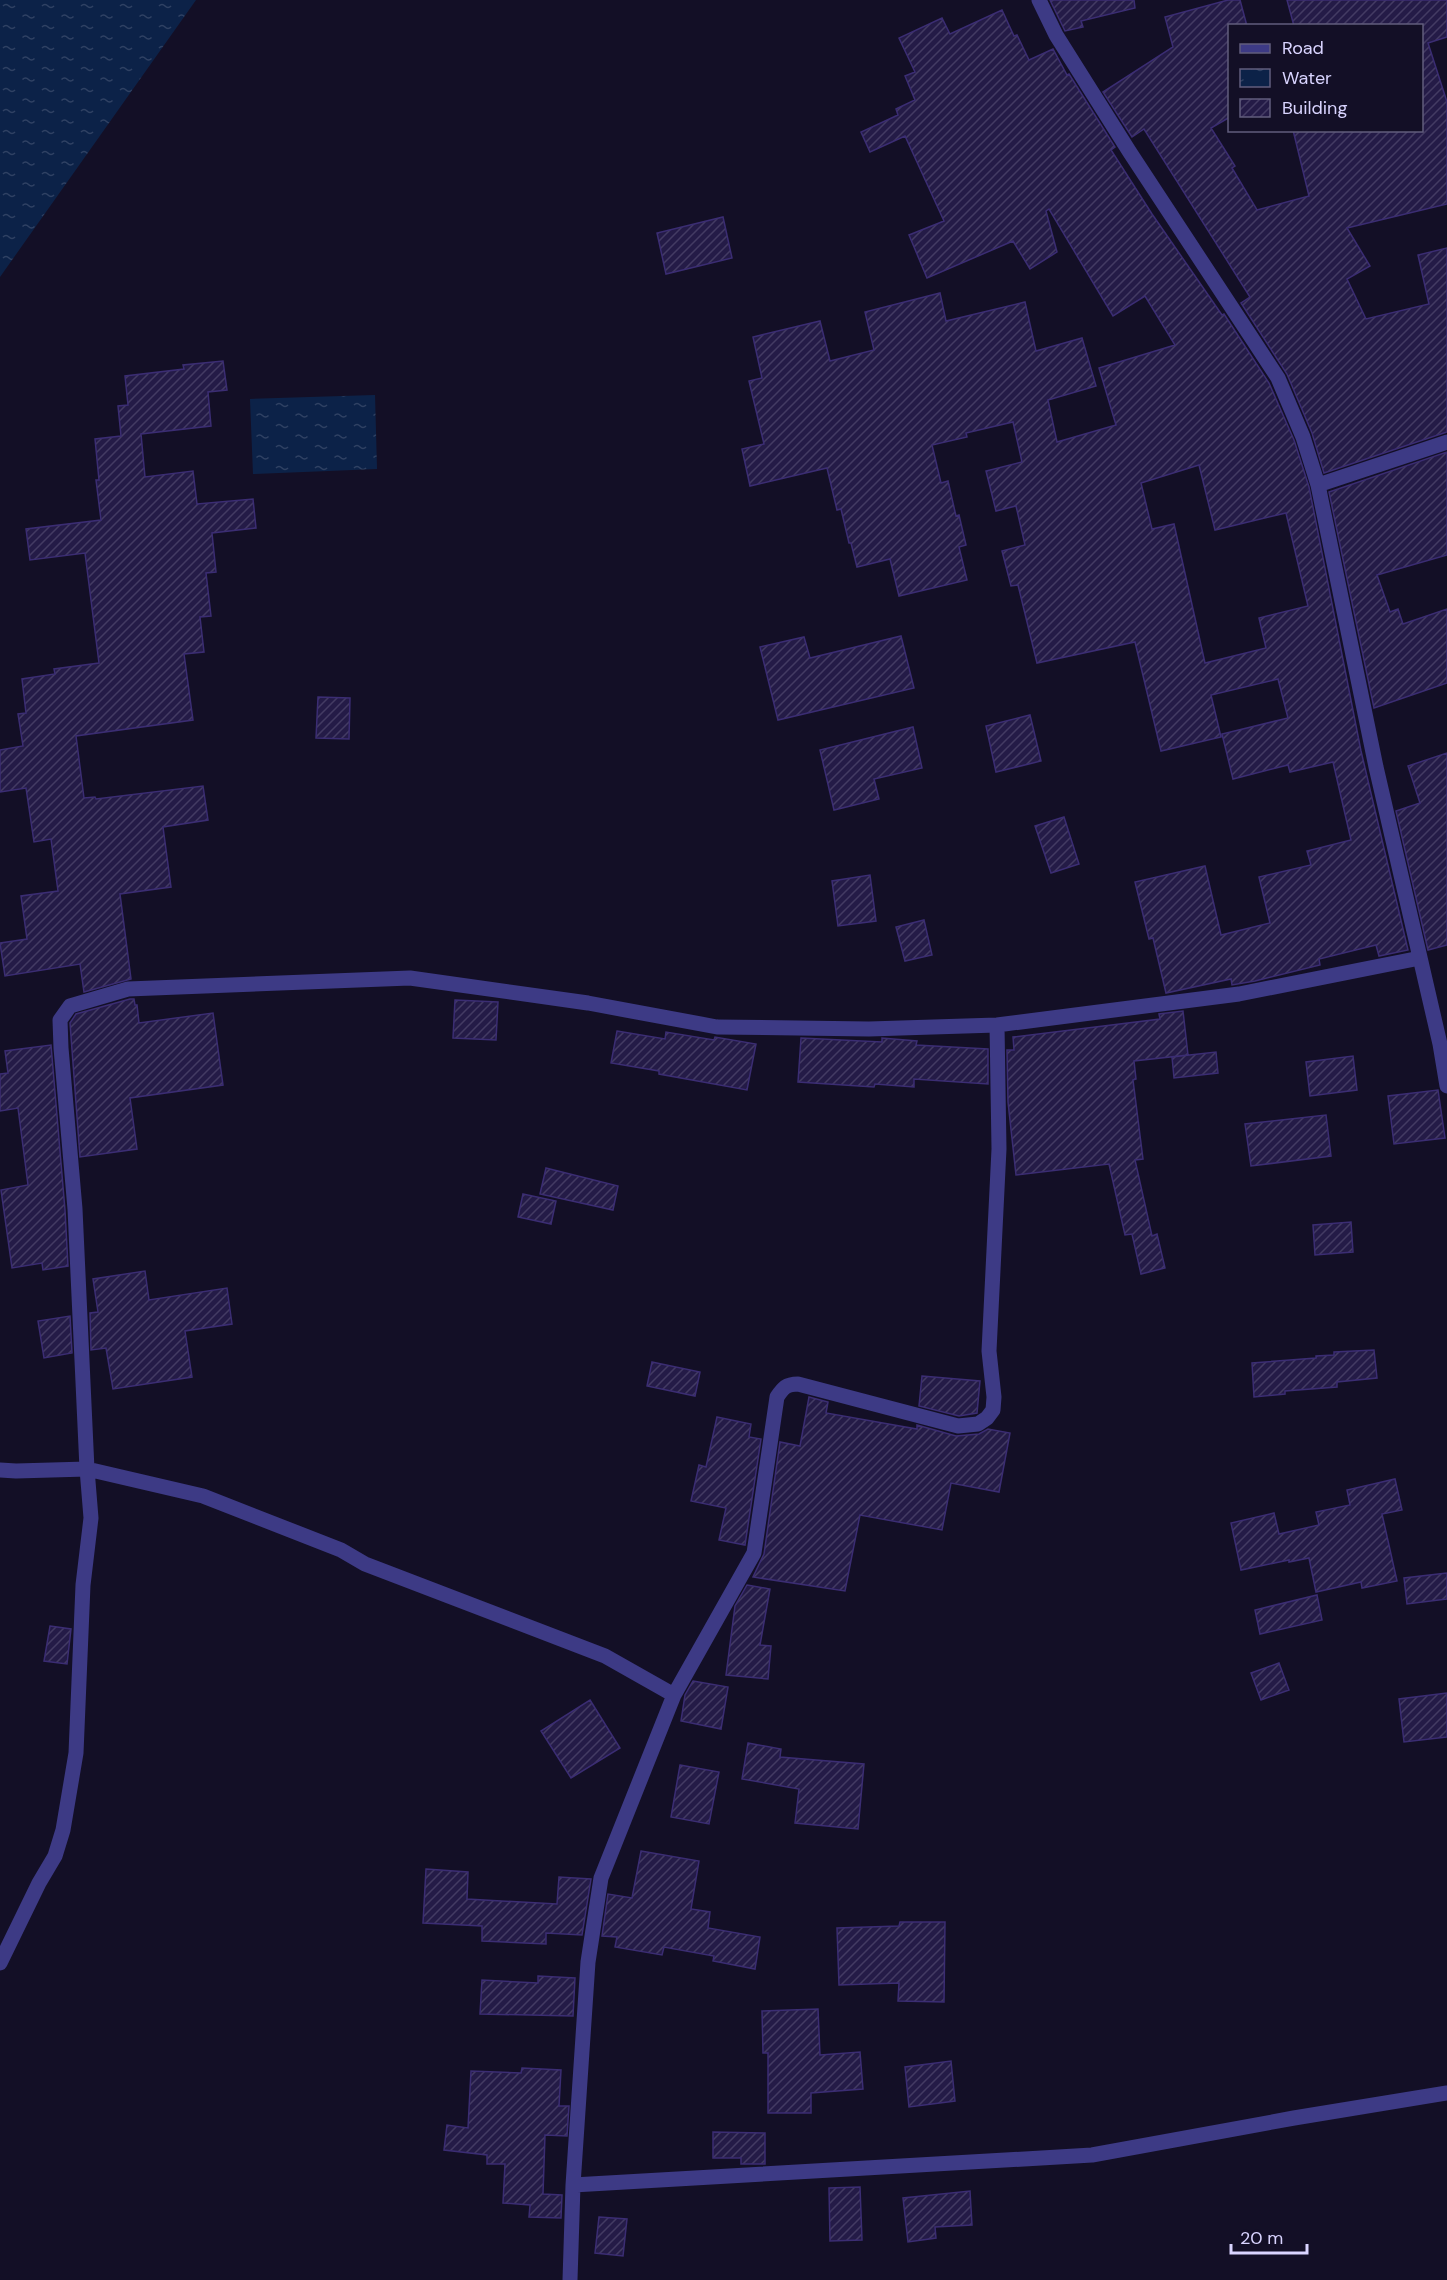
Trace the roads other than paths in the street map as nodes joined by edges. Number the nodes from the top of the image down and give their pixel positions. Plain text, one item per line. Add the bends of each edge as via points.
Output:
1 (1039, 0) edge
2 (1447, 442) edge
3 (1318, 485) junction
4 (1420, 958) junction
5 (997, 1025) junction
6 (1447, 1086) edge
7 (87, 1469) junction
8 (0, 1470) edge
9 (674, 1695) junction
10 (0, 1964) edge
11 (1447, 2093) edge
12 (573, 2185) junction
13 (570, 2280) edge

1 - 3 street via 1056,35 1129,151 1278,378 1303,436
2 - 3 street
3 - 4 street
4 - 5 street via 1239,994
4 - 6 street
5 - 7 street via 869,1029 717,1027 588,1003 410,978 128,988 70,1006 60,1020 75,1209
5 - 9 street via 999,1149 989,1351 993,1410 978,1424 958,1426 798,1384 783,1388 777,1397 754,1553
7 - 8 street
7 - 9 street via 202,1496 604,1656
7 - 10 street via 91,1518 83,1585 76,1753 65,1819 55,1856
9 - 12 street via 601,1878 588,1962
11 - 12 street via 1092,2154
12 - 13 street

